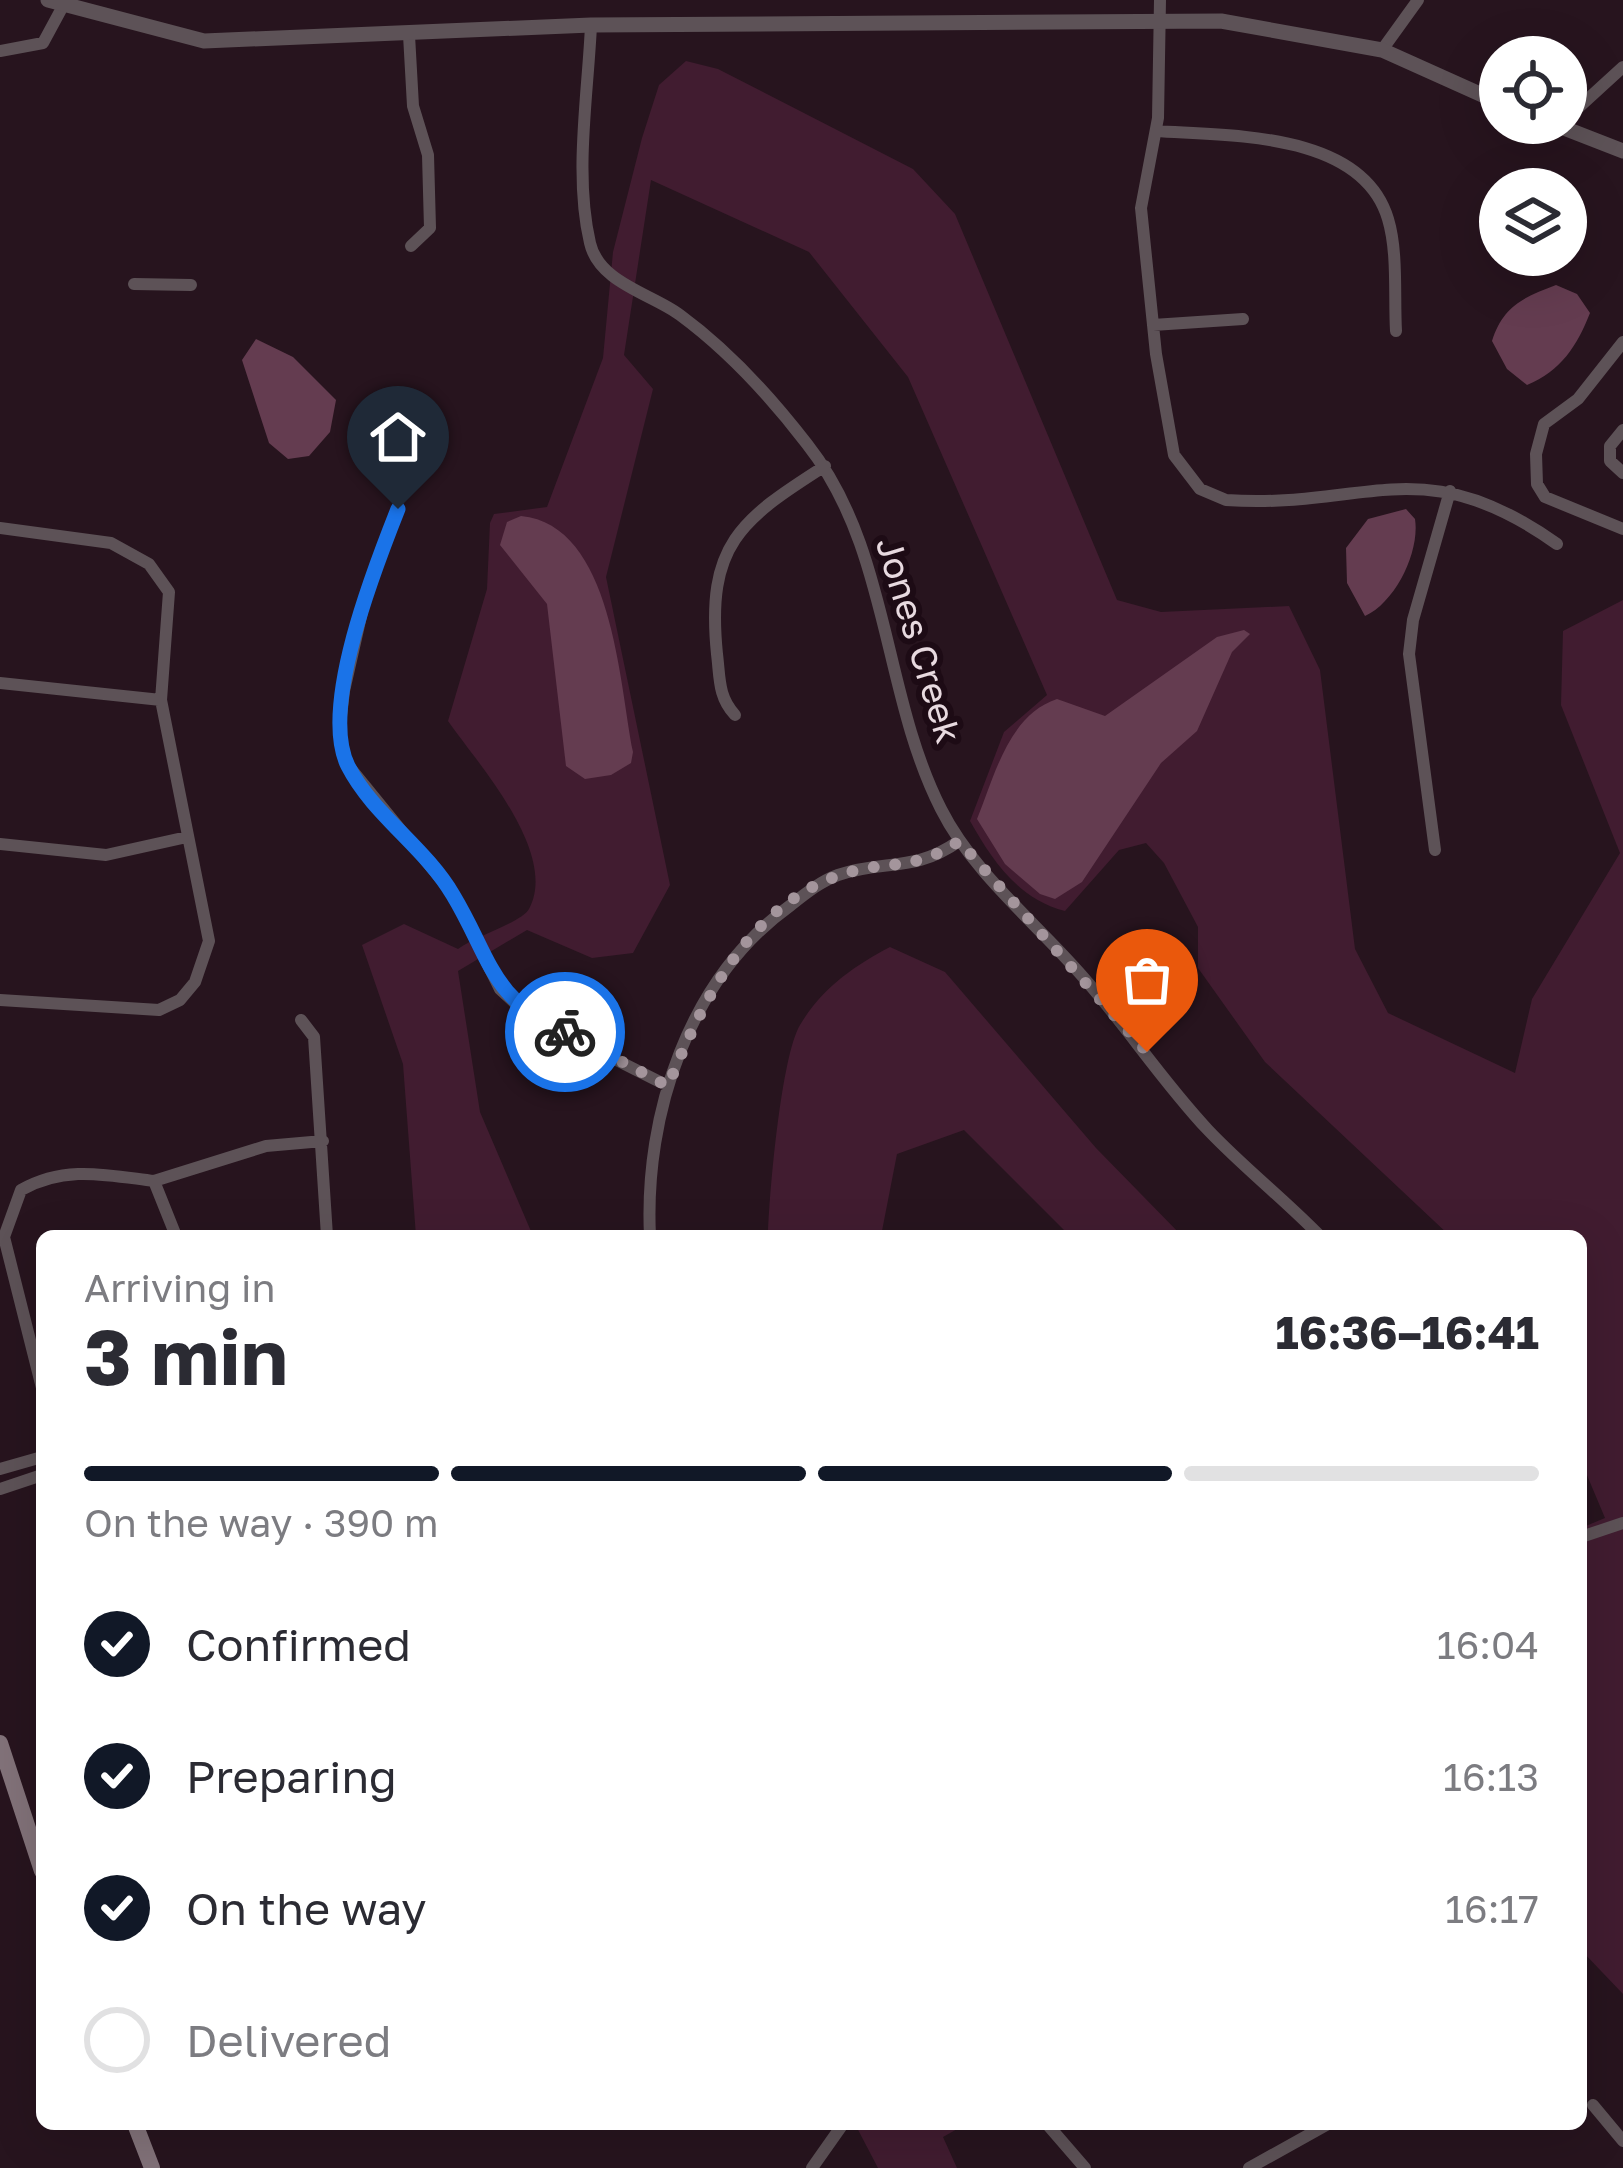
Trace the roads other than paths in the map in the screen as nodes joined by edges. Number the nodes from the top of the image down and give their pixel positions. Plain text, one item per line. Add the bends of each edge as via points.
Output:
1 (1160, 0) edge
2 (1418, 0) edge
3 (56, 3) edge
4 (1159, 22) junction
5 (591, 25) junction
6 (409, 35) junction
7 (1382, 50) junction
8 (0, 51) edge
9 (1623, 67) edge
10 (1479, 94) edge
11 (1587, 99) edge
12 (1156, 131) junction
13 (1587, 135) edge
14 (1623, 151) edge
15 (411, 246) dead end
16 (134, 284) dead end
17 (191, 285) dead end
18 (1244, 319) dead end
19 (1153, 325) junction
20 (1396, 331) dead end
21 (1623, 342) edge
22 (1623, 430) edge
23 (825, 466) junction
24 (1623, 473) edge
25 (1450, 491) junction
26 (398, 509) dead end
27 (0, 528) edge
28 (1623, 529) edge
29 (1557, 544) dead end
30 (0, 683) edge
31 (161, 700) junction
32 (734, 716) dead end
33 (187, 837) junction
34 (959, 841) junction
35 (0, 844) edge
36 (1435, 850) dead end
37 (0, 1000) edge
38 (301, 1020) dead end
39 (668, 1086) junction
40 (323, 1141) junction
41 (154, 1181) junction
42 (174, 1230) edge
43 (327, 1230) edge
44 (650, 1230) edge
45 (1314, 1230) edge
46 (36, 1364) edge
47 (36, 1459) edge
48 (0, 1469) edge
49 (36, 1476) edge
50 (0, 1489) edge
51 (1623, 1523) edge
52 (1587, 1535) edge
53 (0, 1743) edge
54 (36, 1853) edge
55 (1593, 2105) dead end
56 (137, 2130) edge
57 (839, 2130) edge
58 (1052, 2130) edge
59 (1317, 2130) edge
60 (1623, 2141) edge
61 (152, 2168) edge
62 (812, 2168) edge
63 (1085, 2168) edge
64 (1249, 2168) edge

1 - 4 street
2 - 7 street
3 - 6 street via 204,41
3 - 8 street via 43,43
4 - 5 street
4 - 7 street via 1221,21
4 - 12 street
5 - 6 street
5 - 23 street, Jones Creek via 590,247 628,287 678,313 762,386
6 - 15 street via 412,106 428,154 430,228
7 - 10 street
9 - 11 street
12 - 19 street via 1141,208
12 - 20 street via 1300,147 1337,160 1370,185 1388,218
13 - 14 street
16 - 17 street
18 - 19 street
19 - 25 street via 1174,455 1200,489 1252,502 1381,487
21 - 28 street via 1578,399 1544,424 1536,454 1545,497
22 - 24 street via 1610,446 1610,461
23 - 32 street via 756,510 722,563 715,633 722,701
23 - 34 street, Jones Creek via 888,629 932,787
25 - 29 street via 1518,516
25 - 36 street via 1409,654
26 - 39 street via 344,691 339,734 347,764 453,894 500,989 529,1016
27 - 31 street via 111,542 161,575 170,623
30 - 31 street
31 - 33 street
33 - 35 street via 106,855
33 - 37 street via 209,941 205,963 180,1000 136,1012
34 - 39 street via 932,860 838,875 757,929 704,1003
34 - 45 street, Jones Creek via 1118,1015 1205,1127
38 - 40 street via 314,1037
39 - 44 street via 647,1180
40 - 41 street via 266,1146
40 - 43 street
41 - 42 street
41 - 46 street via 57,1174 21,1190 4,1237
47 - 48 street
49 - 50 street
51 - 52 street
53 - 54 main road
55 - 60 street
56 - 61 main road
57 - 62 street
58 - 63 street
59 - 64 street

